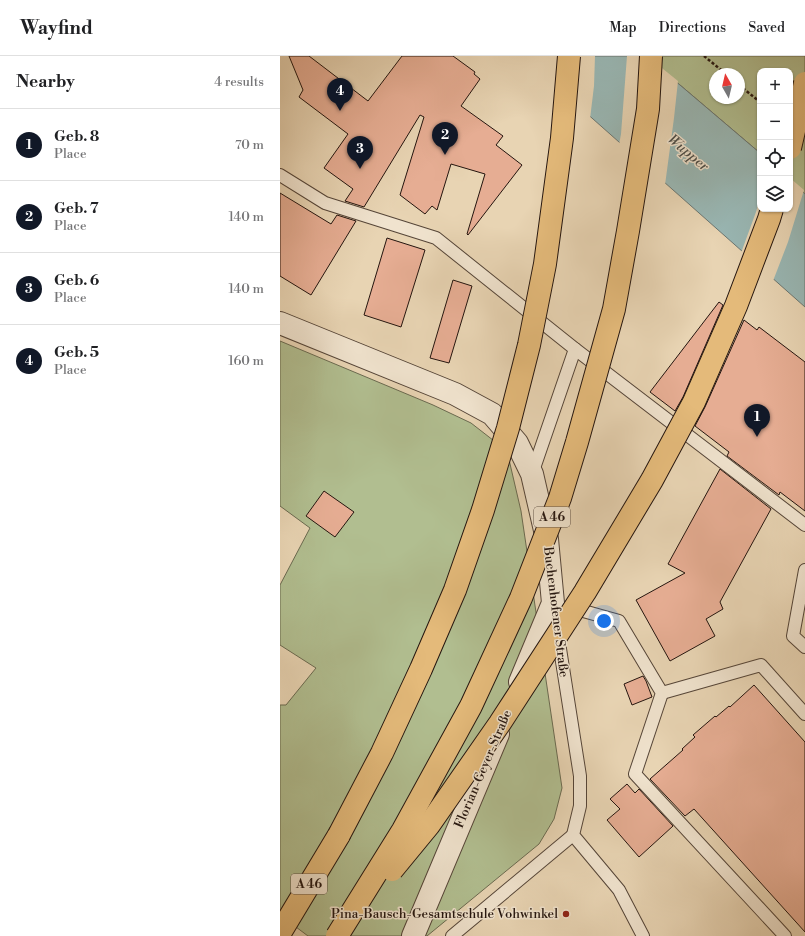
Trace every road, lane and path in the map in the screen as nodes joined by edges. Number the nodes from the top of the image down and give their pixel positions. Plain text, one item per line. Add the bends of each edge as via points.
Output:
1 (569, 56) edge
2 (651, 56) edge
3 (704, 56) edge
4 (719, 68) edge
5 (805, 83) edge
6 (745, 90) edge
7 (757, 100) edge
8 (792, 140) edge
9 (280, 174) edge
10 (771, 212) edge
11 (280, 323) edge
12 (575, 349) junction
13 (532, 474) junction
14 (805, 525) edge
15 (805, 570) edge
16 (553, 602) junction
17 (805, 647) edge
18 (662, 693) junction
19 (805, 714) edge
20 (573, 835) junction
21 (280, 932) edge
22 (337, 936) edge
23 (414, 936) edge
24 (452, 936) edge
25 (643, 936) edge
26 (785, 936) edge

1 - 21 highway, A 46, bridge via 562,138 545,264 527,353 483,510 455,590 382,753 339,836
2 - 22 highway, A 46, bridge via 648,108 614,309 560,498 521,598 471,706 403,830
3 - 4 path
5 - 8 highway, bridge
6 - 7 path
9 - 12 lane via 325,204 436,238
10 - 22 highway, bridge via 736,306 694,402 585,592 500,723 429,825
11 - 13 street, Buchenhofener Straße via 455,394 492,414 517,444
12 - 13 lane
12 - 14 lane
13 - 16 street, Buchenhofener Straße via 547,539
15 - 17 lane via 793,636
16 - 18 lane via 619,621
16 - 20 lane, Buchenhofener Straße via 580,776 580,806
16 - 23 street, Florian-Geyer-Straße
18 - 19 lane via 761,665
18 - 26 lane via 635,774
20 - 24 lane
20 - 25 lane via 619,890

